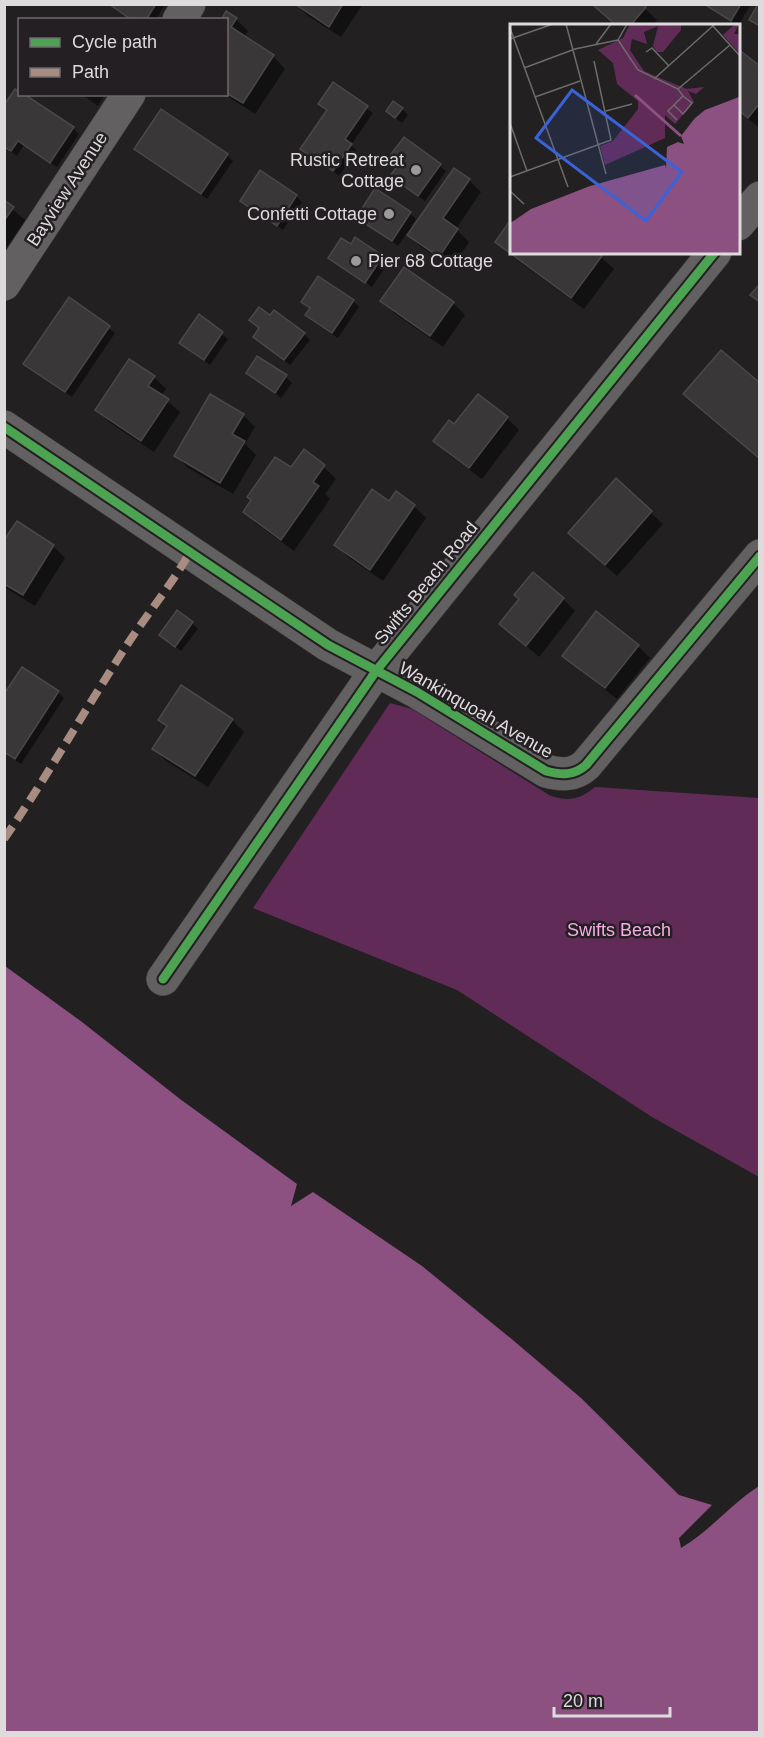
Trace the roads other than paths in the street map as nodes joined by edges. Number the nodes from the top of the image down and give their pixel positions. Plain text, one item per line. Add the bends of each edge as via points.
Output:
1 (189, 4) edge
2 (180, 18) edge
3 (128, 96) edge
4 (759, 198) edge
5 (740, 222) edge
6 (713, 254) edge
7 (4, 284) edge
8 (4, 427) edge
9 (759, 556) edge
10 (375, 671) junction
11 (163, 979) dead end

1 - 2 street
3 - 7 street, Bayview Avenue
4 - 5 street
6 - 10 street, Swifts Beach Road
8 - 10 street, Wankinquoah Avenue via 328,645
9 - 10 street, Wankinquoah Avenue via 586,765 573,773 558,775 546,771 417,692
10 - 11 street, Swifts Beach Road

